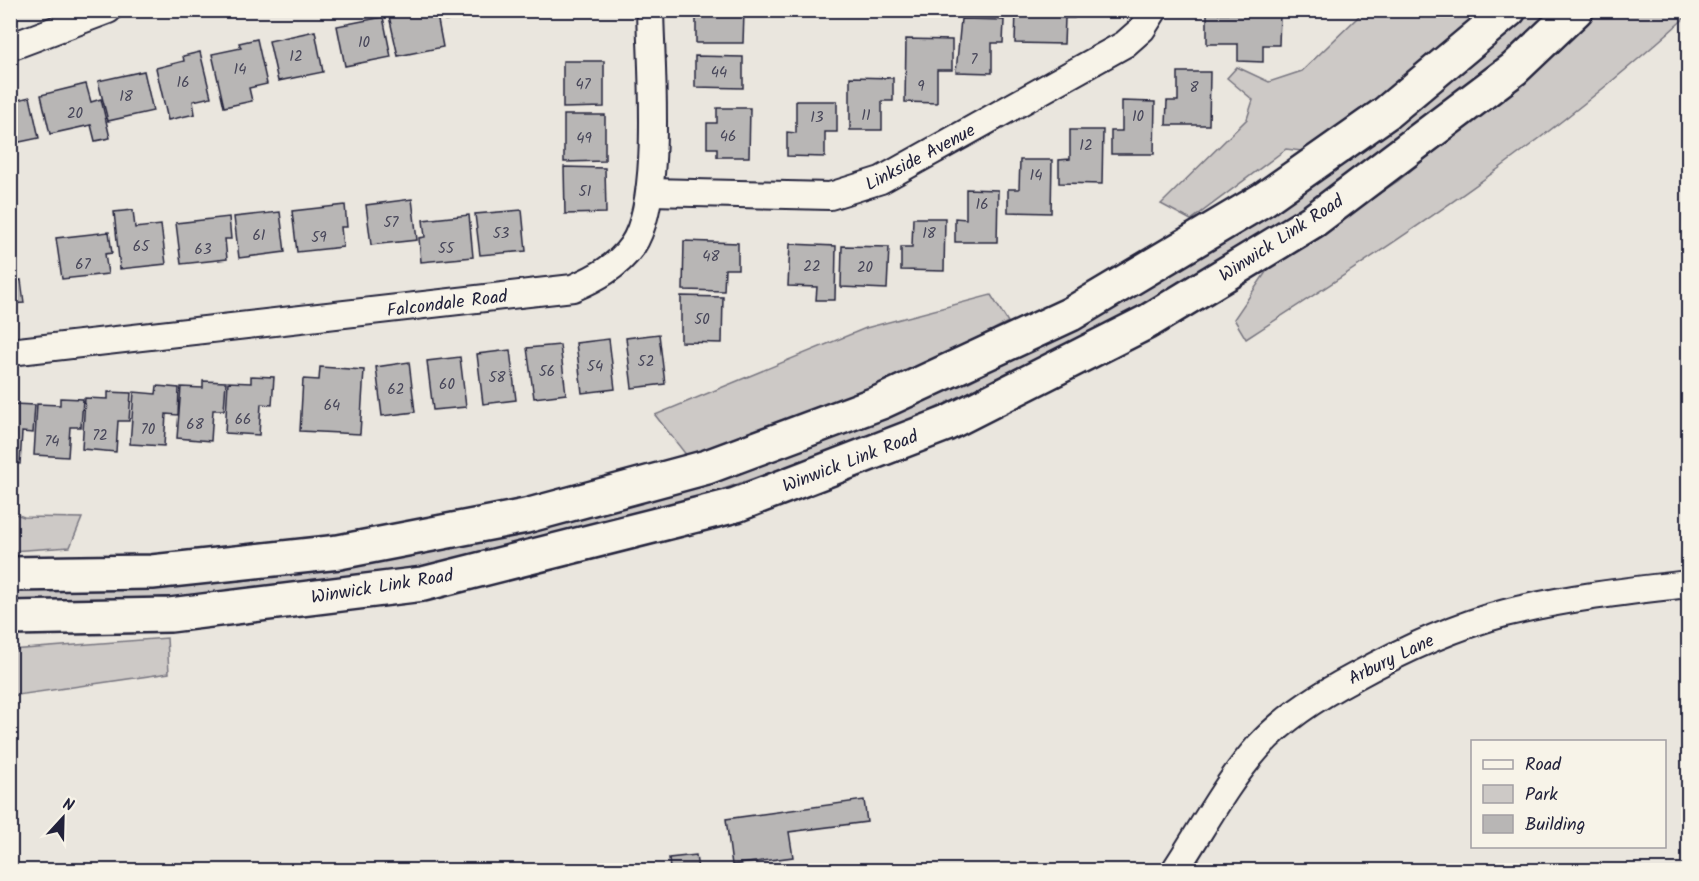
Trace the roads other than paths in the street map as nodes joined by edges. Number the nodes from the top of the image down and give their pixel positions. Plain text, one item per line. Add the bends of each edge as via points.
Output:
1 (108, 10) edge
2 (650, 10) edge
3 (1154, 10) edge
4 (1509, 10) edge
5 (1576, 10) edge
6 (10, 46) edge
7 (650, 192) junction
8 (10, 352) edge
9 (10, 574) edge
10 (1689, 584) edge
11 (10, 618) edge
12 (1175, 870) edge

1 - 6 street
2 - 7 street, Falcondale Road
3 - 7 street, Linkside Avenue via 1142,29 1125,44 881,180 856,190 830,196
4 - 9 main road via 1386,113 1264,199 1071,314 881,402 707,467 526,516 327,553 152,572
5 - 11 main road, Winwick Link Road via 1514,69 1313,221 1167,310 945,424 802,480 736,505 423,584 170,615
7 - 8 street, Falcondale Road via 645,220 633,245 616,264 573,288
10 - 12 street, Arbury Lane via 1604,594 1504,614 1435,637 1326,692 1259,746

